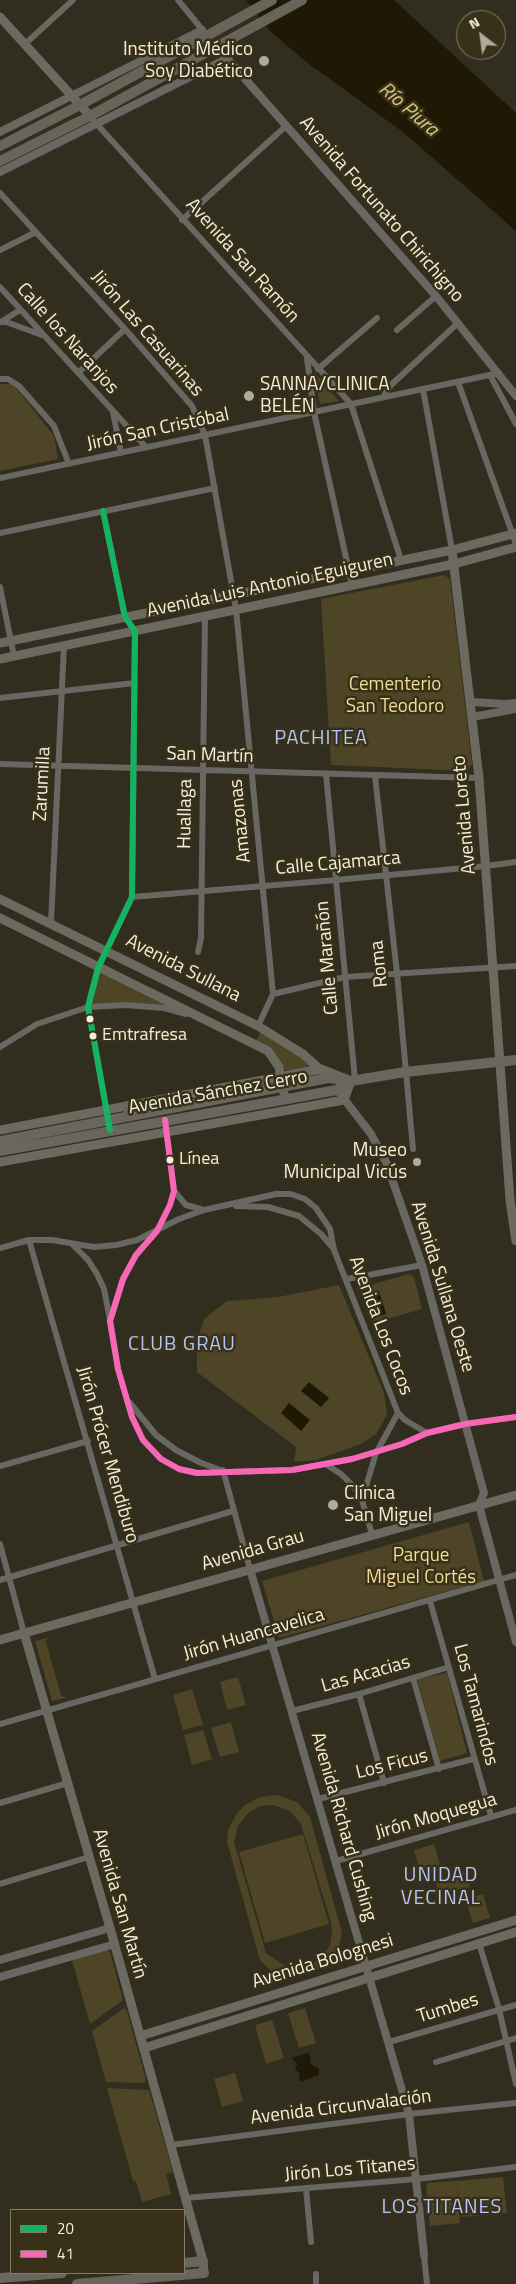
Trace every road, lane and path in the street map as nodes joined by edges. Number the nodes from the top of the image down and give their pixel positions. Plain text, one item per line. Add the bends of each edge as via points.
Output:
1 (72, 0) edge
2 (178, 0) edge
3 (272, 0) edge
4 (302, 0) edge
5 (0, 17) edge
6 (205, 33) junction
7 (24, 44) junction
8 (217, 47) junction
9 (226, 58) junction
10 (71, 96) junction
11 (80, 105) junction
12 (93, 120) junction
13 (286, 126) junction
14 (0, 132) edge
15 (0, 146) edge
16 (0, 161) edge
17 (0, 172) edge
18 (0, 193) edge
19 (182, 220) junction
20 (36, 232) junction
21 (0, 250) edge
22 (0, 287) edge
23 (436, 296) junction
24 (20, 310) junction
25 (377, 318) dead end
26 (0, 322) edge
27 (458, 323) junction
28 (125, 329) junction
29 (397, 330) dead end
30 (43, 335) junction
31 (306, 356) junction
32 (318, 369) junction
33 (78, 373) junction
34 (499, 373) junction
35 (490, 375) junction
36 (0, 379) edge
37 (458, 382) junction
38 (423, 389) junction
39 (516, 396) edge
40 (383, 397) junction
41 (351, 404) junction
42 (112, 410) junction
43 (314, 412) junction
44 (516, 424) edge
45 (205, 435) junction
46 (146, 447) junction
47 (120, 453) junction
48 (69, 464) junction
49 (0, 478) edge
50 (215, 488) junction
51 (103, 511) junction
52 (0, 533) edge
53 (514, 533) edge
54 (516, 545) edge
55 (452, 550) junction
56 (401, 560) junction
57 (454, 564) junction
58 (348, 571) junction
59 (352, 585) junction
60 (0, 587) edge
61 (234, 594) junction
62 (236, 609) junction
63 (205, 616) junction
64 (125, 617) junction
65 (135, 630) junction
66 (11, 640) junction
67 (0, 642) edge
68 (64, 645) junction
69 (14, 656) junction
70 (0, 659) edge
71 (135, 683) junction
72 (63, 691) junction
73 (0, 698) edge
74 (470, 702) junction
75 (516, 703) edge
76 (516, 709) edge
77 (472, 717) junction
78 (0, 764) edge
79 (59, 766) junction
80 (133, 768) junction
81 (201, 770) junction
82 (250, 772) junction
83 (326, 774) junction
84 (375, 776) junction
85 (479, 778) junction
86 (516, 862) edge
87 (486, 866) junction
88 (386, 875) junction
89 (336, 880) junction
90 (263, 885) junction
91 (200, 891) junction
92 (132, 897) junction
93 (0, 899) edge
94 (0, 918) edge
95 (51, 923) junction
96 (106, 950) junction
97 (198, 952) dead end
98 (516, 966) edge
99 (98, 968) junction
100 (493, 968) junction
101 (397, 973) junction
102 (345, 977) junction
103 (274, 994) junction
104 (88, 1007) junction
105 (201, 1017) junction
106 (258, 1026) junction
107 (0, 1047) edge
108 (516, 1060) edge
109 (499, 1061) junction
110 (321, 1069) junction
111 (405, 1072) junction
112 (328, 1078) junction
113 (353, 1080) junction
114 (282, 1082) junction
115 (337, 1090) junction
116 (285, 1099) junction
117 (344, 1100) junction
118 (106, 1110) junction
119 (129, 1111) junction
120 (165, 1120) junction
121 (109, 1125) junction
122 (0, 1130) edge
123 (167, 1132) junction
124 (0, 1141) edge
125 (413, 1149) dead end
126 (0, 1151) edge
127 (0, 1162) edge
128 (174, 1191) junction
129 (204, 1210) junction
130 (157, 1231) junction
131 (29, 1240) junction
132 (516, 1241) edge
133 (73, 1245) junction
134 (0, 1248) edge
135 (334, 1250) junction
136 (422, 1265) junction
137 (347, 1280) junction
138 (110, 1321) junction
139 (125, 1396) junction
140 (398, 1413) junction
141 (516, 1417) edge
142 (465, 1424) junction
143 (427, 1433) junction
144 (88, 1441) junction
145 (376, 1453) junction
146 (327, 1465) junction
147 (0, 1466) edge
148 (223, 1470) junction
149 (516, 1494) edge
150 (362, 1500) junction
151 (478, 1505) junction
152 (233, 1511) junction
153 (372, 1534) junction
154 (0, 1544) edge
155 (118, 1546) junction
156 (250, 1569) junction
157 (516, 1575) edge
158 (9, 1577) junction
159 (0, 1580) edge
160 (498, 1580) junction
161 (430, 1601) junction
162 (133, 1602) junction
163 (24, 1633) junction
164 (0, 1640) edge
165 (516, 1642) edge
166 (273, 1645) junction
167 (449, 1667) junction
168 (156, 1678) junction
169 (413, 1678) junction
170 (359, 1694) junction
171 (292, 1710) junction
172 (48, 1711) junction
173 (0, 1724) edge
174 (473, 1758) junction
175 (438, 1769) junction
176 (68, 1783) junction
177 (384, 1783) junction
178 (318, 1799) junction
179 (0, 1803) edge
180 (516, 1810) edge
181 (491, 1816) junction
182 (89, 1857) junction
183 (336, 1861) junction
184 (0, 1884) edge
185 (516, 1920) edge
186 (110, 1928) junction
187 (516, 1932) edge
188 (479, 1943) junction
189 (115, 1944) junction
190 (0, 1960) edge
191 (366, 1965) junction
192 (370, 1977) junction
193 (0, 1978) edge
194 (516, 2004) edge
195 (499, 2009) junction
196 (140, 2036) junction
197 (516, 2038) edge
198 (507, 2040) junction
199 (389, 2042) junction
200 (144, 2048) junction
201 (436, 2062) dead end
202 (516, 2084) edge
203 (516, 2103) edge
204 (410, 2114) junction
205 (171, 2145) junction
206 (516, 2167) edge
207 (417, 2180) junction
208 (306, 2188) junction
209 (185, 2198) junction
210 (311, 2242) dead end
211 (424, 2254) joint
212 (203, 2261) junction
213 (185, 2263) edge
214 (204, 2273) joint
215 (50, 2274) edge
216 (316, 2274) dead end
217 (0, 2278) edge
218 (101, 2283) edge
219 (77, 2284) edge
220 (316, 2284) edge
221 (426, 2284) edge

1 - 7 street
2 - 6 street
3 - 6 highway
4 - 8 highway
5 - 7 main road, Avenida San Ramón
6 - 10 street
6 - 11 highway
7 - 10 main road, Avenida San Ramón
8 - 9 street, Avenida Fortunato Chirichigno
8 - 12 highway
9 - 12 street
9 - 13 street, Avenida Fortunato Chirichigno
10 - 11 main road, Avenida San Ramón
10 - 14 street
11 - 12 main road, Avenida San Ramón
11 - 15 highway
12 - 16 highway
12 - 17 street
12 - 19 street, Avenida San Ramón
13 - 19 street
13 - 23 street, Avenida Fortunato Chirichigno
18 - 20 street, Jirón Las Casuarinas
19 - 31 street, Avenida San Ramón
20 - 21 street
20 - 28 street, Jirón Las Casuarinas
22 - 24 street, Calle los Naranjos
23 - 27 street, Avenida Fortunato Chirichigno
23 - 29 street
24 - 26 street
24 - 30 street, Calle los Naranjos
25 - 32 street
26 - 30 street
27 - 34 street, Avenida Fortunato Chirichigno
27 - 40 street via 391,385
28 - 33 street
28 - 45 street, Jirón Las Casuarinas via 192,406
30 - 33 street, Calle los Naranjos
31 - 32 street, Avenida San Ramón
31 - 43 street
32 - 41 street, Avenida San Ramón
33 - 42 street, Calle los Naranjos
34 - 35 street, Jirón San Cristóbal
34 - 39 street, Avenida Fortunato Chirichigno
35 - 37 street, Jirón San Cristóbal
35 - 44 street
36 - 48 street via 8,379 19,386 54,426
37 - 38 street, Jirón San Cristóbal
37 - 53 street
38 - 40 street, Jirón San Cristóbal
38 - 55 street, Avenida Loreto
40 - 41 street, Jirón San Cristóbal
41 - 43 street, Jirón San Cristóbal
41 - 56 street, Avenida San Ramón
42 - 46 street, Calle los Naranjos
42 - 47 street, Calle los Naranjos
43 - 45 street, Jirón San Cristóbal
43 - 58 street
45 - 46 street, Jirón San Cristóbal
45 - 50 street, Jirón Las Casuarinas
46 - 47 street, Jirón San Cristóbal
47 - 48 street, Jirón San Cristóbal
48 - 49 street, Jirón San Cristóbal
50 - 51 street
50 - 61 street, Jirón Las Casuarinas
51 - 52 street
51 - 64 street
53 - 54 street
53 - 55 main road, Avenida Luis Antonio Eguiguren
54 - 57 main road, Avenida Luis Antonio Eguiguren
55 - 56 main road, Avenida Luis Antonio Eguiguren
55 - 57 main road, Avenida Loreto
56 - 58 main road, Avenida Luis Antonio Eguiguren
57 - 59 main road, Avenida Luis Antonio Eguiguren
57 - 74 main road, Avenida Loreto
58 - 59 street
58 - 61 main road, Avenida Luis Antonio Eguiguren
59 - 62 main road, Avenida Luis Antonio Eguiguren
60 - 66 street
61 - 62 street, Jirón Las Casuarinas
61 - 64 main road, Avenida Luis Antonio Eguiguren
62 - 63 main road, Avenida Luis Antonio Eguiguren
62 - 82 street, Amazonas
63 - 65 main road, Avenida Luis Antonio Eguiguren
63 - 81 street, Huallaga
64 - 65 street
64 - 66 main road, Avenida Luis Antonio Eguiguren
65 - 68 main road, Avenida Luis Antonio Eguiguren
65 - 71 street
66 - 67 main road, Avenida Luis Antonio Eguiguren
66 - 69 street
68 - 69 main road, Avenida Luis Antonio Eguiguren
68 - 72 street, Zarumilla
69 - 70 main road, Avenida Luis Antonio Eguiguren
71 - 72 street
71 - 80 street
72 - 73 street
72 - 79 street, Zarumilla
74 - 75 street
74 - 77 main road, Avenida Loreto
76 - 77 street
77 - 85 main road, Avenida Loreto
78 - 79 street, San Martín
79 - 80 street, San Martín
79 - 95 street, Zarumilla
80 - 81 street, San Martín
80 - 92 street
81 - 82 street, San Martín
81 - 91 street, Huallaga
82 - 83 street, San Martín
82 - 90 street, Amazonas
83 - 84 street, San Martín
83 - 89 street, Calle Marañón
84 - 85 street, San Martín
84 - 88 street, Roma
85 - 87 main road, Avenida Loreto
86 - 87 street, Calle Cajamarca
87 - 88 street, Calle Cajamarca
87 - 100 main road, Avenida Loreto
88 - 89 street, Calle Cajamarca
88 - 101 street, Roma
89 - 90 street, Calle Cajamarca
89 - 102 street, Calle Marañón
90 - 91 street, Calle Cajamarca
90 - 103 street, Amazonas
91 - 92 street, Calle Cajamarca
91 - 97 street, Huallaga
92 - 96 street
93 - 95 main road, Avenida Sullana
94 - 99 main road, Avenida Sullana
95 - 96 main road, Avenida Sullana
96 - 99 street
96 - 106 main road, Avenida Sullana
98 - 100 street
99 - 104 street
99 - 105 main road, Avenida Sullana
100 - 101 street
100 - 109 main road, Avenida Loreto
101 - 102 street
101 - 111 street, Roma
102 - 103 street
102 - 113 street, Calle Marañón
103 - 106 street
104 - 105 street via 154,1007
104 - 107 street via 37,1024
104 - 118 street
105 - 114 main road, Avenida Sullana via 268,1051 274,1058
106 - 110 main road, Avenida Sullana
108 - 109 main road, Avenida Sánchez Cerro
109 - 111 main road, Avenida Sánchez Cerro
109 - 132 main road, Avenida Loreto
110 - 112 main road, Avenida Sullana
110 - 113 main road, Avenida Sánchez Cerro
110 - 114 main road, Avenida Sánchez Cerro
111 - 113 main road, Avenida Sánchez Cerro
111 - 125 street, Roma
112 - 113 main road, Avenida Sánchez Cerro
112 - 114 main road, Avenida Sánchez Cerro
112 - 115 main road, Avenida Sullana
113 - 115 main road, Avenida Sánchez Cerro
113 - 117 main road
114 - 116 main road, Avenida Sullana
114 - 119 main road, Avenida Sánchez Cerro
115 - 116 main road, Avenida Sánchez Cerro
115 - 117 street, Avenida Sullana Oeste
116 - 120 main road, Avenida Sánchez Cerro
117 - 123 main road, Avenida Sánchez Cerro
117 - 136 street, Avenida Sullana Oeste via 386,1162
118 - 119 main road, Avenida Sánchez Cerro
118 - 121 street
118 - 122 main road, Avenida Sánchez Cerro
119 - 121 main road, Avenida Sánchez Cerro
120 - 121 main road, Avenida Sánchez Cerro
120 - 123 street, Avenida Los Cocos
121 - 124 main road, Avenida Sánchez Cerro
121 - 126 main road, Avenida Sánchez Cerro
123 - 127 main road, Avenida Sánchez Cerro
123 - 128 street, Avenida Los Cocos
128 - 129 street via 186,1205
128 - 130 street, Avenida Los Cocos
129 - 130 street, Avenida Los Cocos
129 - 135 street, Avenida Los Cocos via 238,1206 279,1209 309,1223
129 - 135 street, Avenida Los Cocos via 276,1194 291,1194 316,1208 330,1229
130 - 133 street via 116,1245
130 - 138 street, Avenida Los Cocos via 136,1255 123,1279
131 - 133 street via 52,1240
131 - 134 street
131 - 144 street, Jirón Prócer Mendiburo
133 - 138 street via 97,1274 104,1289
135 - 137 street, Avenida Los Cocos
136 - 137 street
136 - 142 street, Avenida Sullana Oeste
137 - 140 street, Avenida Los Cocos
138 - 139 street, Avenida Los Cocos
139 - 148 street, Avenida Los Cocos via 156,1435 176,1450
139 - 148 street, Avenida Los Cocos via 143,1440 161,1459 179,1469 197,1473
140 - 143 street, Avenida Los Cocos
140 - 145 street, Avenida Los Cocos
141 - 142 street, Avenida Los Cocos
142 - 143 street, Avenida Los Cocos
142 - 151 street, Avenida Sullana Oeste via 484,1493
143 - 145 street, Avenida Los Cocos
144 - 147 street
144 - 155 street, Jirón Prócer Mendiburo
145 - 146 street, Avenida Los Cocos
145 - 150 street, Avenida Los Cocos
146 - 148 street, Avenida Los Cocos via 257,1472
146 - 150 street via 341,1474
148 - 152 street, Avenida Richard Cushing
149 - 151 main road, Avenida Grau
150 - 153 street
151 - 153 main road, Avenida Grau
151 - 160 street
152 - 155 street
152 - 156 street, Avenida Richard Cushing
153 - 156 main road, Avenida Grau
154 - 158 street, Avenida San Martín
155 - 158 street
155 - 162 street, Jirón Prócer Mendiburo
156 - 162 main road, Avenida Grau
156 - 166 street, Avenida Richard Cushing
157 - 160 street, Jirón Huancavelica
158 - 159 street
158 - 163 street, Avenida San Martín
160 - 161 street, Jirón Huancavelica
160 - 165 street
161 - 166 street, Jirón Huancavelica
161 - 167 street, Los Tamarindos
162 - 163 main road, Avenida Grau
162 - 168 street, Jirón Prócer Mendiburo
163 - 164 main road, Avenida Grau
163 - 172 main road, Avenida San Martín
166 - 168 street, Jirón Huancavelica
166 - 171 street, Avenida Richard Cushing
167 - 169 street, Las Acacias
167 - 174 street, Los Tamarindos
168 - 172 street, Jirón Huancavelica
169 - 170 street, Las Acacias
169 - 175 street
170 - 171 street, Las Acacias
170 - 177 street
171 - 178 street, Avenida Richard Cushing
172 - 173 street, Jirón Huancavelica
172 - 176 main road, Avenida San Martín
174 - 175 street, Los Ficus
174 - 181 street, Los Tamarindos
175 - 177 street, Los Ficus
176 - 179 street
176 - 182 main road, Avenida San Martín
177 - 178 street, Los Ficus
178 - 183 street, Avenida Richard Cushing
180 - 181 street, Jirón Moquegua
181 - 183 street, Jirón Moquegua
182 - 184 street
182 - 186 main road, Avenida San Martín
183 - 191 street, Avenida Richard Cushing
185 - 191 main road, Avenida Bolognesi
186 - 189 main road, Avenida San Martín
186 - 190 street
187 - 188 main road, Avenida Bolognesi
188 - 192 main road, Avenida Bolognesi
188 - 195 street
189 - 193 street
189 - 196 main road, Avenida San Martín
191 - 192 street, Avenida Richard Cushing
191 - 196 main road, Avenida Bolognesi
192 - 199 street, Avenida Richard Cushing
192 - 200 main road, Avenida Bolognesi
194 - 195 street, Tumbes
195 - 198 street
195 - 199 street, Tumbes
196 - 200 main road, Avenida San Martín
197 - 198 street
198 - 201 street
198 - 202 street
199 - 204 street, Avenida Richard Cushing
200 - 205 main road, Avenida San Martín
203 - 204 street, Avenida Circunvalación
204 - 205 street, Avenida Circunvalación
204 - 207 street, Avenida Richard Cushing
205 - 209 main road, Avenida San Martín
206 - 207 street, Jirón Los Titanes
207 - 208 street, Jirón Los Titanes
207 - 211 street, Avenida Richard Cushing
208 - 209 street, Jirón Los Titanes
208 - 210 street
209 - 212 main road, Avenida San Martín
211 - 221 street, Avenida Richard Cushing
212 - 213 main road
212 - 214 main road, Avenida San Martín
214 - 218 main road
215 - 217 main road
216 - 220 street
218 - 219 main road

